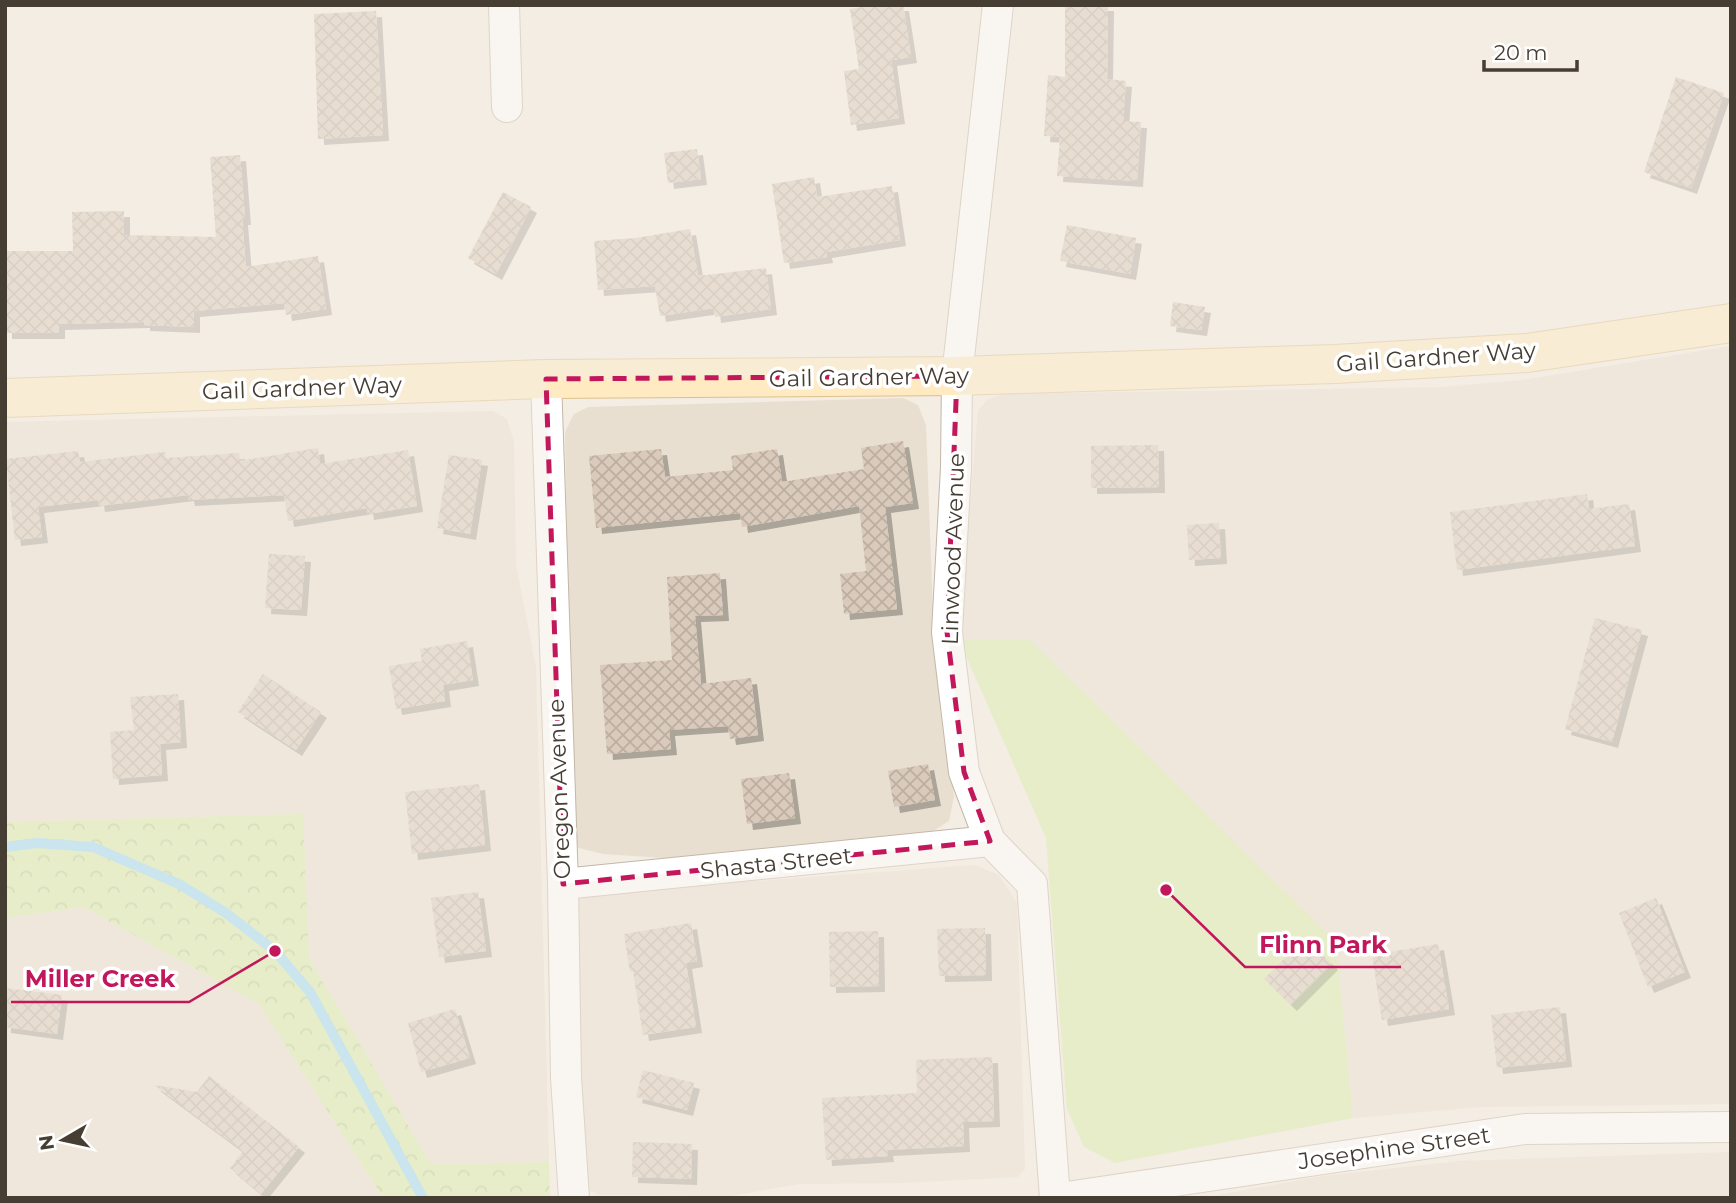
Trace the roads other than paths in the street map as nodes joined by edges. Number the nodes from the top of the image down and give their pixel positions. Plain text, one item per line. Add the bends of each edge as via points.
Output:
1 (504, 5) edge
2 (998, 5) edge
3 (507, 107) dead end
4 (1731, 323) edge
5 (957, 376) junction
6 (546, 379) junction
7 (5, 398) edge
8 (990, 841) junction
9 (563, 884) junction
10 (1731, 1127) edge
11 (574, 1198) edge
12 (1055, 1198) edge
13 (1060, 1198) edge

1 - 3 street
2 - 5 street, Linwood Avenue
4 - 5 street, Gail Gardner Way via 1527,353
5 - 6 street, Gail Gardner Way
5 - 8 street, Linwood Avenue via 947,632 964,772
6 - 7 street, Gail Gardner Way
6 - 9 street, Oregon Avenue
8 - 9 street, Shasta Street
8 - 12 street, Linwood Avenue via 1032,884
9 - 11 street, Oregon Avenue via 566,1078
10 - 13 street, Josephine Street via 1525,1129

